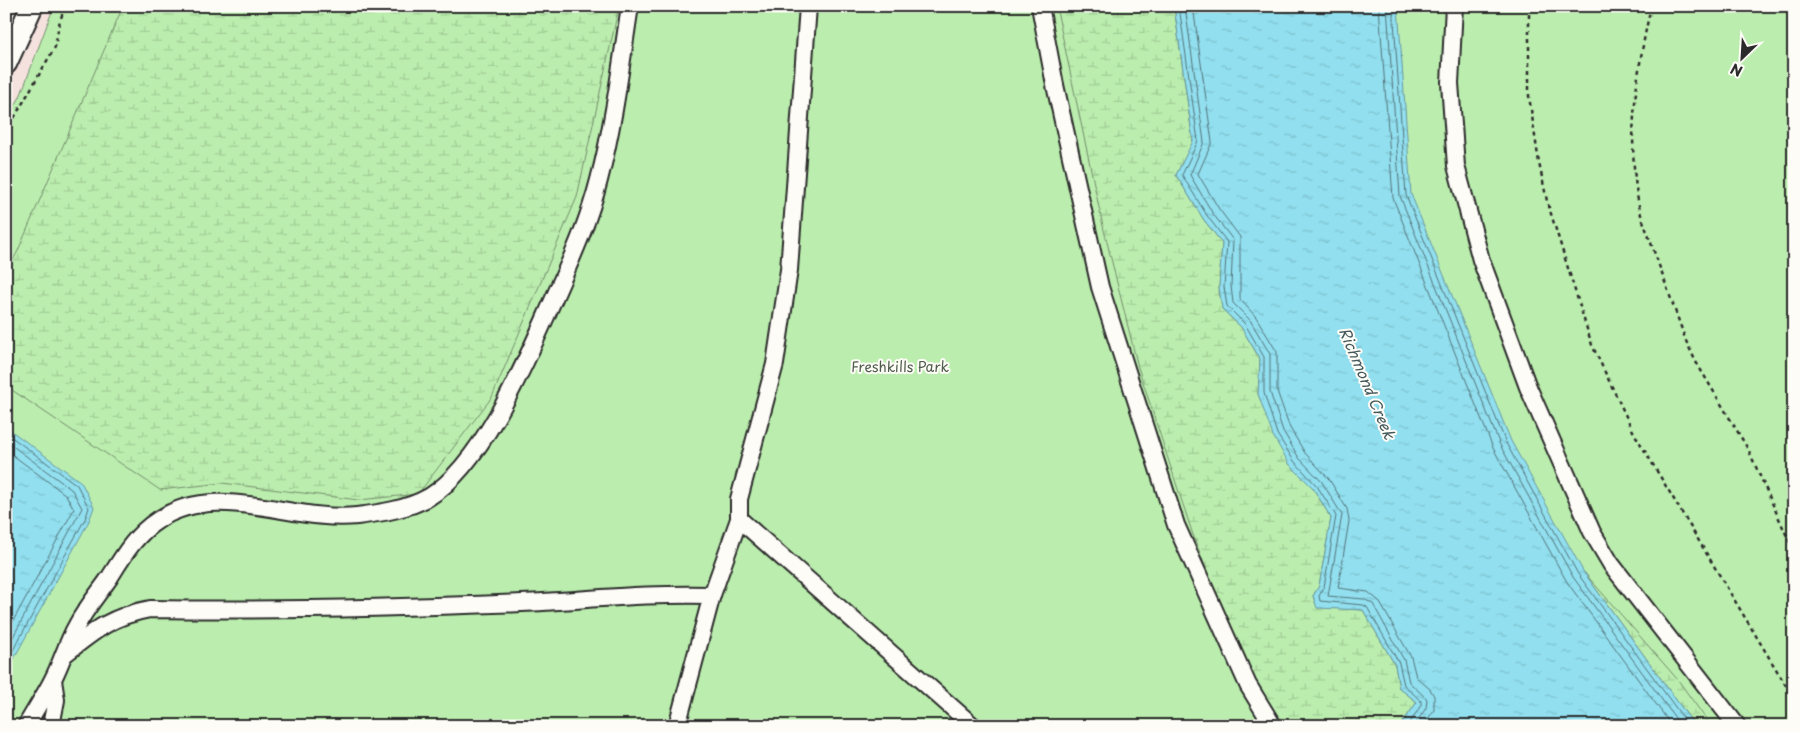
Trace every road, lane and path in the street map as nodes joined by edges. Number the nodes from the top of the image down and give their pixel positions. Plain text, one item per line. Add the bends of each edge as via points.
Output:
1 (32, 6) edge
2 (65, 6) edge
3 (630, 6) edge
4 (808, 6) edge
5 (1040, 6) edge
6 (1454, 6) edge
7 (1529, 6) edge
8 (1652, 6) edge
9 (6, 63) edge
10 (6, 132) edge
11 (739, 520) junction
12 (1794, 552) edge
13 (712, 594) junction
14 (64, 655) junction
15 (52, 680) junction
16 (1794, 699) edge
17 (26, 726) edge
18 (51, 726) edge
19 (677, 726) edge
20 (973, 726) edge
21 (1273, 726) edge
22 (1737, 726) edge

1 - 9 main road
2 - 10 path via 55,47
3 - 14 lane via 609,139 586,225 498,415 479,445 453,476 429,497 406,507 348,517 213,503 176,510 136,538 76,626
4 - 11 lane via 787,279 775,364 739,500
5 - 21 lane via 1100,287 1176,525 1248,685
6 - 22 lane via 1450,83 1456,166 1481,260 1528,387 1592,532 1611,564
7 - 16 path via 1529,96 1539,163 1547,201 1592,345 1634,433
8 - 12 path via 1635,102 1633,151 1641,215 1686,341 1748,449
11 - 13 lane
11 - 20 lane
13 - 14 lane via 364,608 150,609 127,613 108,622
13 - 19 lane
14 - 15 lane
15 - 17 lane
15 - 18 lane via 56,700

